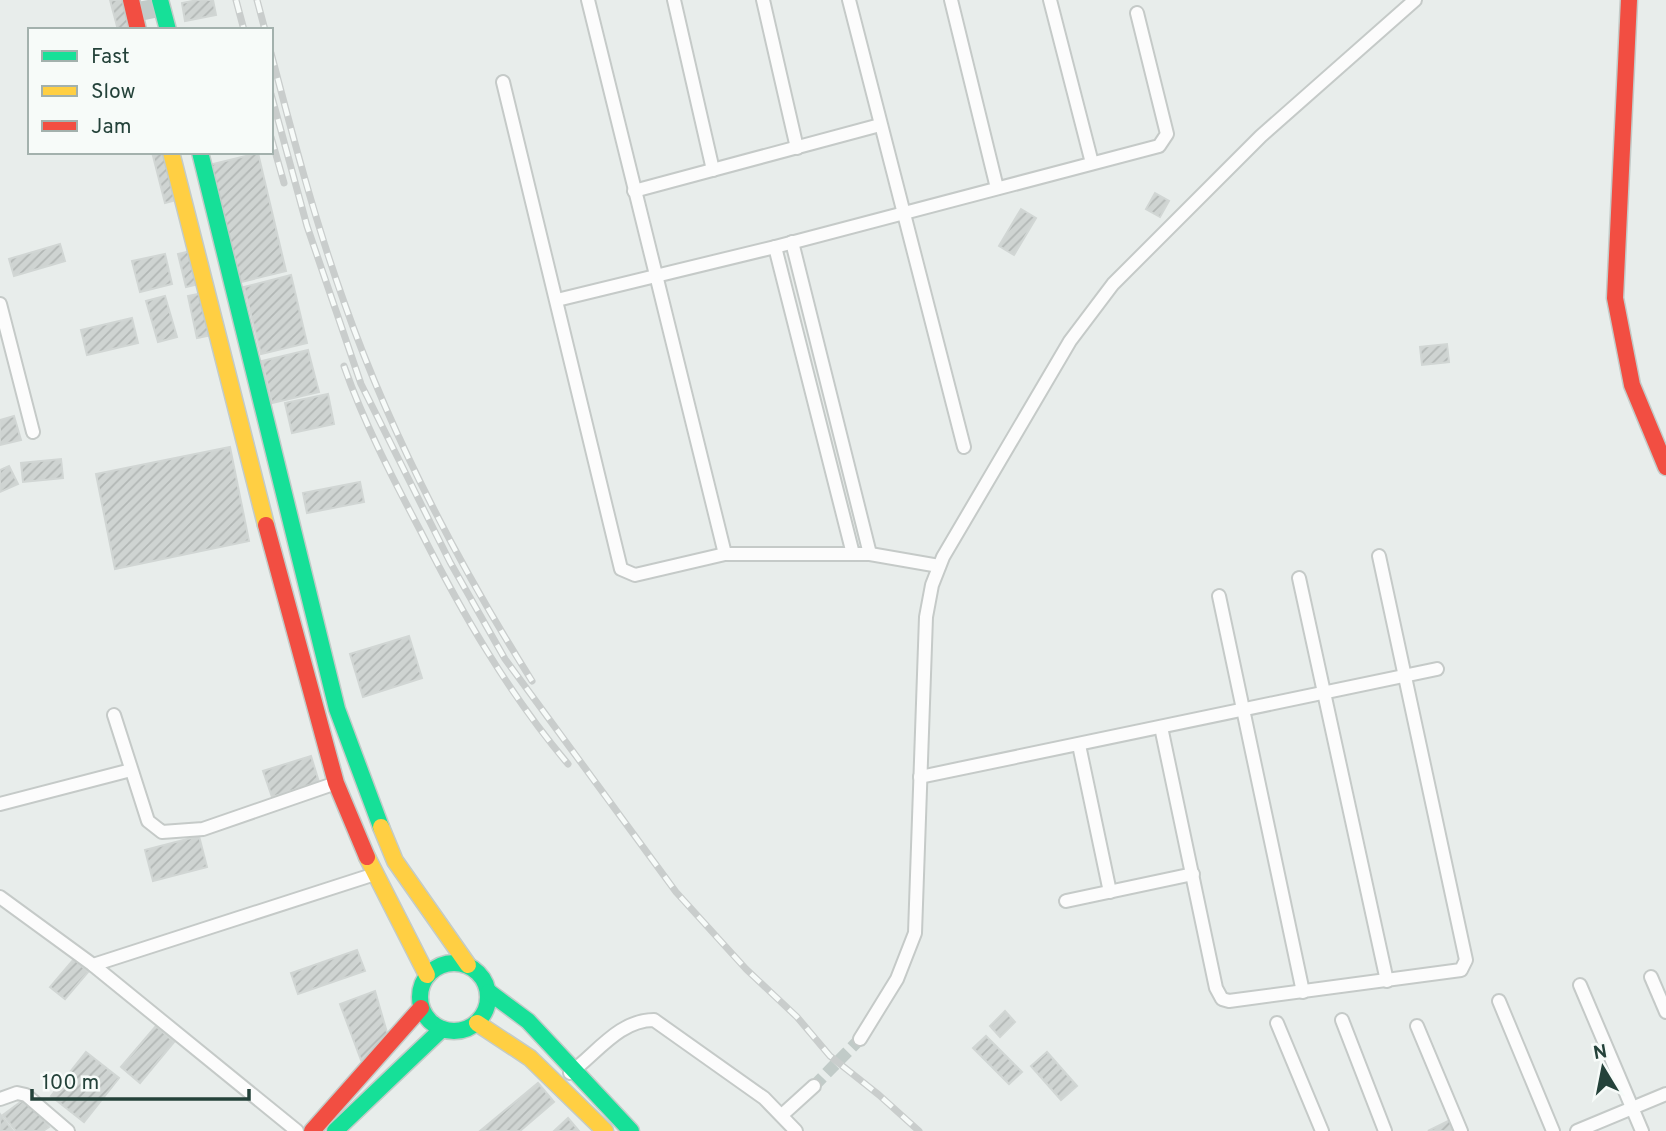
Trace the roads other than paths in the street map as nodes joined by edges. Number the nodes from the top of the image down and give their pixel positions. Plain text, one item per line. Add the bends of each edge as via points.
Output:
1 (131, 0) edge
2 (160, 0) edge
3 (589, 0) edge
4 (674, 0) edge
5 (763, 0) edge
6 (849, 0) edge
7 (951, 0) edge
8 (1050, 0) edge
9 (1415, 0) edge
10 (1629, 0) edge
11 (1137, 13) dead end
12 (138, 28) edge
13 (167, 28) edge
14 (503, 82) dead end
15 (880, 125) junction
16 (797, 148) junction
17 (172, 154) edge
18 (200, 154) edge
19 (1092, 163) junction
20 (713, 170) junction
21 (997, 188) junction
22 (634, 191) junction
23 (902, 213) junction
24 (792, 242) junction
25 (775, 247) junction
26 (654, 276) junction
27 (556, 300) junction
28 (0, 304) edge
29 (33, 432) dead end
30 (964, 447) dead end
31 (1666, 467) edge
32 (724, 554) junction
33 (853, 554) junction
34 (870, 554) junction
35 (1378, 556) dead end
36 (939, 566) junction
37 (1299, 578) dead end
38 (1219, 596) dead end
39 (1437, 669) dead end
40 (1404, 676) junction
41 (1325, 693) junction
42 (1241, 710) junction
43 (114, 715) dead end
44 (1161, 727) junction
45 (1079, 745) junction
46 (131, 770) junction
47 (920, 776) junction
48 (336, 783) junction
49 (0, 804) edge
50 (375, 874) junction
51 (1193, 874) junction
52 (1110, 892) junction
53 (0, 897) edge
54 (1066, 901) dead end
55 (93, 965) junction
56 (468, 965) junction
57 (427, 975) junction
58 (1651, 977) dead end
59 (1387, 981) junction
60 (1580, 985) dead end
61 (489, 992) junction
62 (1303, 992) junction
63 (1499, 1001) dead end
64 (421, 1007) junction
65 (1666, 1012) edge
66 (1342, 1020) dead end
67 (477, 1023) junction
68 (1276, 1023) dead end
69 (1418, 1026) dead end
70 (442, 1028) junction
71 (860, 1039) tunnel mouth
72 (574, 1069) junction
73 (555, 1083) junction
74 (814, 1086) tunnel mouth
75 (1666, 1094) edge
76 (0, 1099) edge
77 (1634, 1107) junction
78 (782, 1115) junction
79 (68, 1131) edge
80 (297, 1131) edge
81 (313, 1131) edge
82 (335, 1131) edge
83 (605, 1131) edge
84 (631, 1131) edge
85 (796, 1131) edge
86 (1322, 1131) edge
87 (1385, 1131) edge
88 (1461, 1131) edge
89 (1553, 1131) edge
90 (1577, 1131) edge
91 (1642, 1131) edge

1 - 12 main road
2 - 13 main road
3 - 22 street
4 - 20 street
5 - 16 street
6 - 15 street
7 - 21 street
8 - 19 street
9 - 36 street via 1262,136 1113,284 1070,341
10 - 31 main road via 1615,266 1618,331 1629,380
11 - 19 street via 1166,140 1159,146
14 - 27 street
15 - 16 street
15 - 23 street
16 - 20 street
17 - 48 main road
18 - 56 main road via 337,709 395,861
19 - 21 street
20 - 22 street
21 - 23 street
22 - 26 street
23 - 24 street
23 - 30 street
24 - 25 street
24 - 34 street
25 - 26 street
25 - 33 street
26 - 27 street
26 - 32 street
27 - 32 street via 621,569 635,575
28 - 29 street
32 - 33 street
33 - 34 street
34 - 36 street
35 - 40 street
36 - 47 street via 926,617
37 - 41 street
38 - 42 street
39 - 40 street
40 - 41 street
40 - 59 street via 1466,960 1455,973
41 - 42 street
41 - 59 street
42 - 44 street
42 - 62 street
43 - 46 street
44 - 45 street
44 - 51 street
45 - 47 street
45 - 52 street
46 - 48 street via 148,821 162,832 203,829
46 - 49 street
47 - 71 street via 915,933 897,979
48 - 50 main road
50 - 55 street
50 - 57 main road
51 - 52 street
51 - 62 street via 1222,999
52 - 54 street
53 - 55 street
55 - 80 street
56 - 57 main road via 446,963
56 - 61 main road via 478,971
57 - 64 main road via 421,985
58 - 65 street
59 - 62 street
60 - 77 street
61 - 67 main road
61 - 72 main road via 528,1021
63 - 89 street
64 - 70 main road via 426,1018
64 - 81 main road
66 - 87 street
67 - 70 main road via 457,1031
67 - 73 main road via 530,1058
68 - 86 street
69 - 88 street
70 - 82 main road
72 - 73 street
72 - 78 street via 626,1026 654,1020
72 - 84 main road
73 - 83 main road
74 - 78 street
75 - 77 street
76 - 79 street via 26,1095
77 - 90 street
77 - 91 street
78 - 85 street

